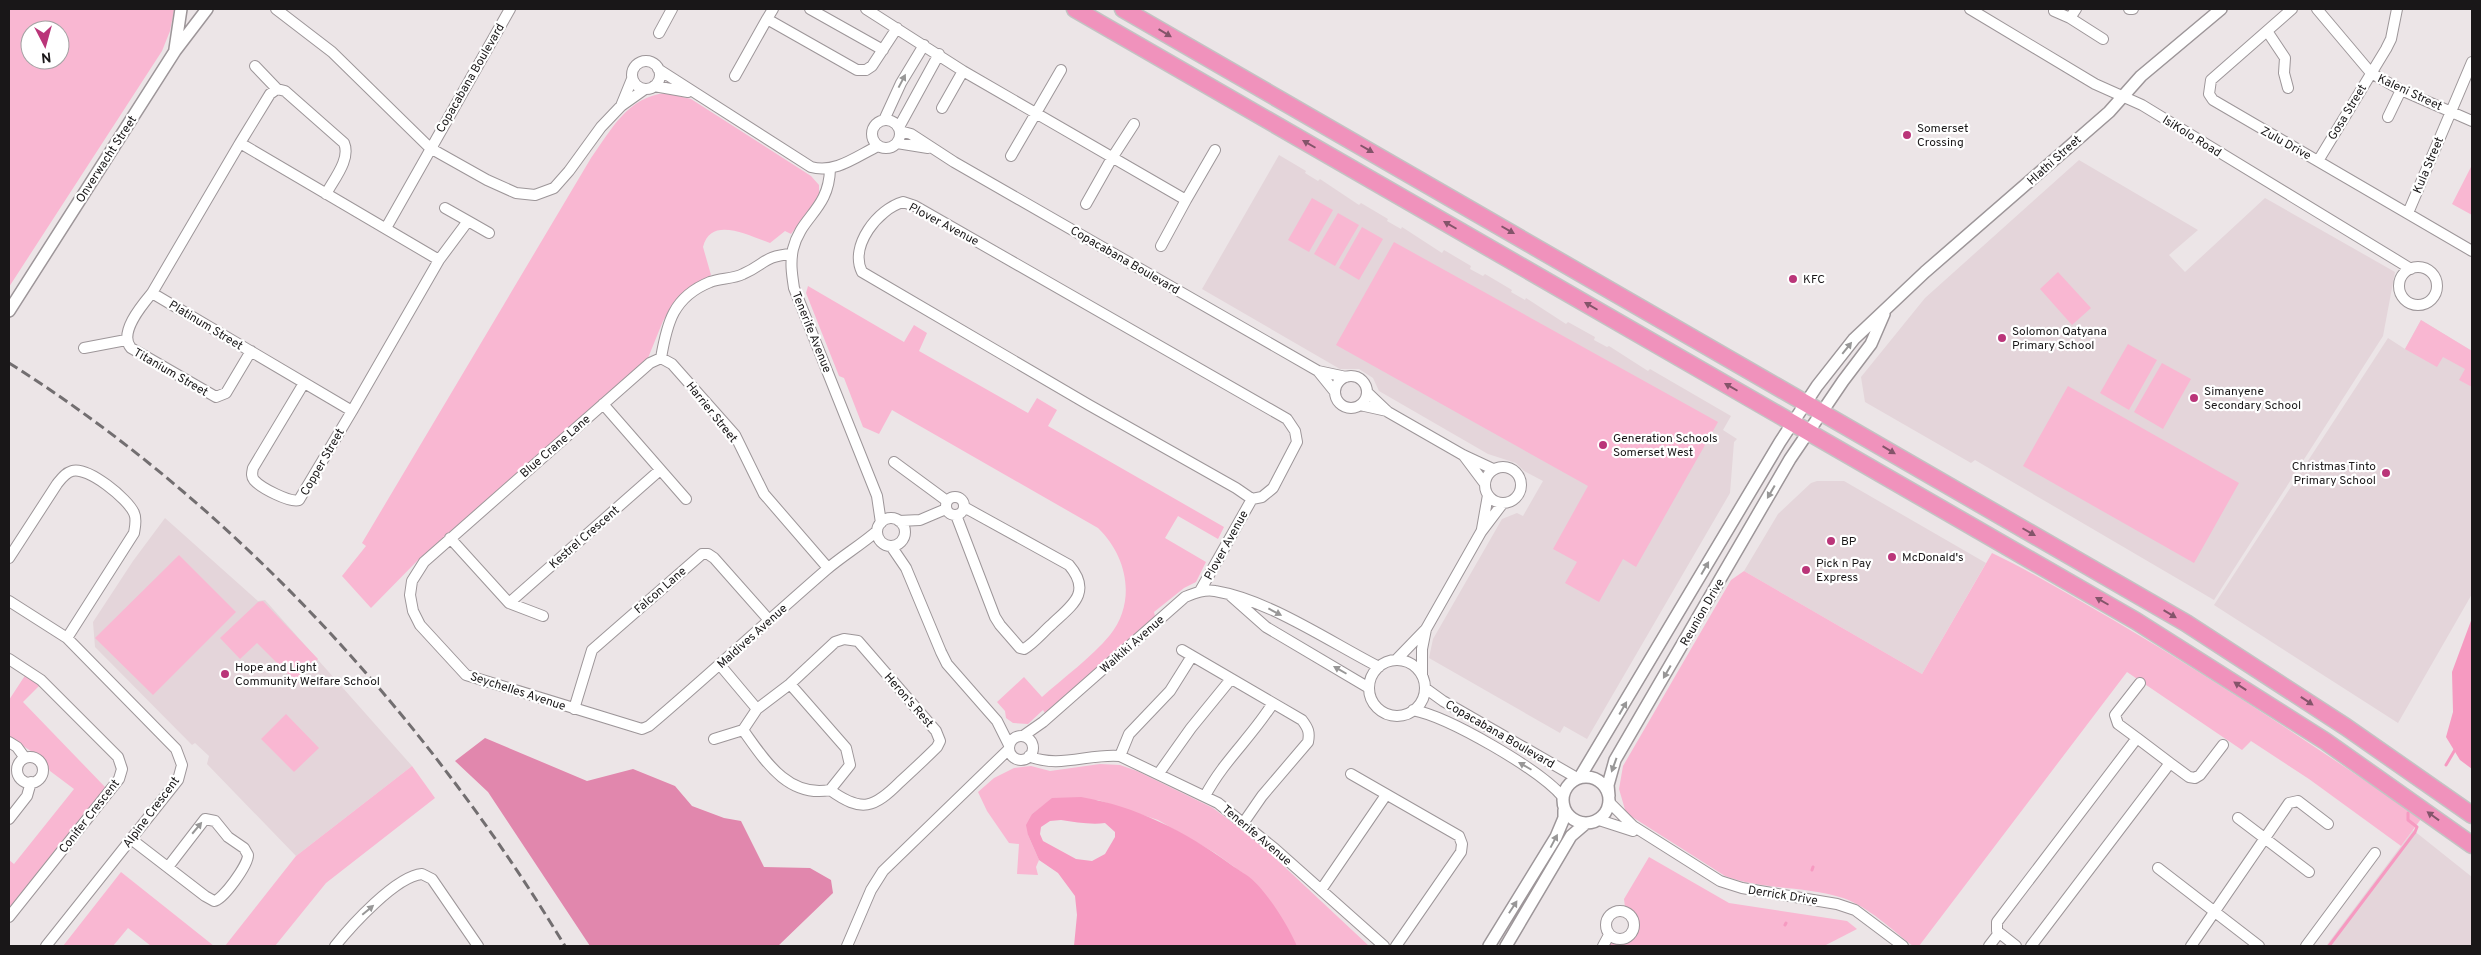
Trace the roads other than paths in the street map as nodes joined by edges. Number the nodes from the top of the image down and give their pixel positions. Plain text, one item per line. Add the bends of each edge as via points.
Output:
1 (181, 9) edge
2 (207, 9) edge
3 (275, 9) edge
4 (510, 9) edge
5 (672, 9) edge
6 (773, 9) edge
7 (810, 9) edge
8 (866, 9) edge
9 (1075, 9) edge
10 (1123, 9) edge
11 (1970, 9) edge
12 (2076, 9) edge
13 (2129, 9) edge
14 (2134, 9) edge
15 (2221, 9) edge
16 (2292, 9) edge
17 (2317, 9) edge
18 (2397, 9) edge
19 (2054, 10) dead end
20 (2070, 18) junction
21 (767, 19) junction
22 (897, 28) junction
23 (2267, 31) junction
24 (659, 32) dead end
25 (2103, 39) dead end
26 (924, 44) junction
27 (883, 50) junction
28 (175, 51) junction
29 (940, 54) junction
30 (2472, 62) edge
31 (255, 66) dead end
32 (658, 69) junction
33 (1061, 70) dead end
34 (963, 71) junction
35 (2371, 73) junction
36 (735, 76) dead end
37 (632, 80) junction
38 (649, 88) junction
39 (2288, 88) dead end
40 (277, 89) junction
41 (2401, 90) junction
42 (692, 92) junction
43 (2123, 97) junction
44 (622, 106) junction
45 (942, 108) dead end
46 (2452, 112) junction
47 (1034, 113) junction
48 (2388, 117) dead end
49 (884, 120) junction
50 (2472, 121) edge
51 (1134, 124) dead end
52 (899, 129) junction
53 (871, 133) junction
54 (240, 143) junction
55 (897, 143) junction
56 (878, 146) junction
57 (430, 148) junction
58 (932, 148) junction
59 (1215, 150) dead end
60 (856, 156) junction
61 (1011, 156) dead end
62 (1112, 158) junction
63 (2318, 160) junction
64 (830, 169) junction
65 (326, 194) junction
66 (1186, 200) junction
67 (1086, 204) dead end
68 (445, 208) dead end
69 (2408, 213) junction
70 (468, 221) junction
71 (386, 228) junction
72 (489, 233) dead end
73 (1161, 246) dead end
74 (2472, 251) edge
75 (792, 254) junction
76 (439, 260) junction
77 (2411, 269) dead end
78 (152, 293) junction
79 (1886, 310) junction
80 (9, 311) edge
81 (126, 340) junction
82 (84, 348) dead end
83 (251, 351) junction
84 (660, 358) junction
85 (1318, 371) junction
86 (1346, 377) junction
87 (304, 382) junction
88 (1335, 392) junction
89 (1367, 392) junction
90 (1806, 403) junction
91 (603, 404) junction
92 (1360, 405) junction
93 (352, 411) junction
94 (1388, 412) junction
95 (1822, 412) junction
96 (1792, 423) junction
97 (1808, 432) junction
98 (1463, 456) junction
99 (894, 462) dead end
100 (1493, 469) junction
101 (660, 470) junction
102 (1485, 484) junction
103 (1488, 495) junction
104 (878, 496) junction
105 (1252, 499) junction
106 (686, 500) dead end
107 (1503, 503) junction
108 (947, 505) junction
109 (964, 507) junction
110 (956, 515) junction
111 (896, 520) junction
112 (920, 520) junction
113 (879, 527) junction
114 (1481, 532) junction
115 (904, 536) junction
116 (450, 538) junction
117 (887, 545) junction
118 (858, 548) junction
119 (9, 558) edge
120 (828, 568) junction
121 (906, 568) junction
122 (1200, 591) junction
123 (1230, 596) junction
124 (9, 601) edge
125 (509, 603) junction
126 (543, 616) dead end
127 (769, 620) junction
128 (1426, 629) junction
129 (67, 638) junction
130 (1182, 650) dead end
131 (1192, 656) junction
132 (9, 659) edge
133 (1396, 660) junction
134 (720, 665) junction
135 (1379, 667) junction
136 (1422, 675) junction
137 (1231, 679) junction
138 (2140, 682) dead end
139 (790, 684) junction
140 (1369, 688) junction
141 (1425, 688) junction
142 (1273, 704) junction
143 (574, 709) junction
144 (757, 709) junction
145 (1413, 710) junction
146 (1043, 722) junction
147 (649, 726) joint
148 (743, 730) junction
149 (714, 738) dead end
150 (2137, 738) junction
151 (9, 742) edge
152 (1014, 745) junction
153 (2223, 745) dead end
154 (1031, 750) junction
155 (1120, 756) junction
156 (25, 758) junction
157 (2170, 763) junction
158 (13, 773) edge
159 (1160, 773) junction
160 (1351, 774) dead end
161 (1578, 778) junction
162 (31, 782) junction
163 (830, 790) junction
164 (1386, 794) junction
165 (1205, 796) junction
166 (1563, 796) junction
167 (1609, 800) junction
168 (1564, 810) junction
169 (2472, 815) edge
170 (2238, 818) dead end
171 (9, 819) edge
172 (1599, 820) junction
173 (1244, 822) junction
174 (1585, 824) junction
175 (2328, 824) dead end
176 (2264, 838) junction
177 (131, 839) junction
178 (1661, 844) junction
179 (2472, 845) edge
180 (2375, 853) dead end
181 (168, 867) junction
182 (2158, 868) dead end
183 (2309, 872) dead end
184 (1321, 890) junction
185 (2215, 912) junction
186 (9, 918) edge
187 (1999, 933) junction
188 (1609, 935) dead end
189 (46, 946) edge
190 (335, 946) edge
191 (478, 946) edge
192 (847, 946) edge
193 (1384, 946) edge
194 (1396, 946) edge
195 (1489, 946) edge
196 (1506, 946) edge
197 (1603, 946) edge
198 (1903, 946) edge
199 (1989, 946) edge
200 (2016, 946) edge
201 (2031, 946) edge
202 (2191, 946) edge
203 (2259, 946) edge
204 (2306, 946) edge

1 - 28 street
2 - 28 street, Onverwacht Street
3 - 57 street via 332,52
4 - 57 street, Copacabana Boulevard
5 - 24 street
6 - 21 street
7 - 27 street
8 - 22 street
96 -> 9 highway
10 -> 90 highway
11 - 43 street, IsiKolo Road via 2095,84
12 - 20 street
13 - 14 street
15 - 43 street, Hlathi Street via 2148,71
16 - 23 street, Zulu Drive
17 - 35 street, Kaleni Street
18 - 35 street, Gosa Street via 2391,39
19 - 20 street
20 - 25 street
21 - 27 street via 857,70 872,66
21 - 36 street
22 - 26 street
22 - 27 street
23 - 39 street via 2285,58 2284,79
23 - 63 street, Zulu Drive via 2211,80 2208,94 2213,100
26 - 29 street
49 -> 26 street
28 - 80 street, Onverwacht Street
29 - 34 street
29 - 52 street
30 - 46 street, Kula Street
31 - 40 street
32 - 37 street via 647,61 640,62 634,66
32 - 38 street via 658,82
32 - 42 street
33 - 47 street
34 - 45 street
34 - 47 street
35 - 41 street, Kaleni Street
35 - 63 street, Gosa Street
37 - 38 street via 637,86
37 - 44 street
38 - 42 street
38 - 44 street
40 - 54 street via 270,94
40 - 65 street via 285,92 344,143 346,157
41 - 46 street, Kaleni Street
41 - 48 street
42 - 64 street via 811,167
43 - 77 street, IsiKolo Road via 2159,115
43 - 79 street, Hlathi Street
44 - 57 street via 601,127 554,188 535,195 516,193 486,180
46 - 50 street, Kaleni Street
46 - 69 street, Kula Street
47 - 61 street
47 - 62 street
49 - 52 street via 893,121
49 - 53 street via 877,122
51 - 62 street
52 - 55 street
52 - 58 street, Copacabana Boulevard
53 - 56 street
53 - 60 street
54 - 65 street
54 - 78 street
55 - 56 street via 888,148
55 - 58 street, Copacabana Boulevard
56 - 60 street
57 - 71 street
58 - 85 street, Copacabana Boulevard
59 - 66 street
60 - 64 street
62 - 66 street
62 - 67 street
63 - 69 street, Zulu Drive
64 - 75 street, Tenerife Avenue via 830,182 823,201 803,228
65 - 71 street
66 - 73 street
68 - 70 street
69 - 74 street, Zulu Drive
70 - 72 street
70 - 76 street
71 - 76 street
75 - 84 street via 771,257 742,275 710,282 685,297 667,325
75 - 104 street, Tenerife Avenue via 794,288
76 - 93 street
78 - 81 street, Titanium Street via 126,333
78 - 83 street, Platinum Street
90 -> 79 street, Hlathi Street via 1854,340
79 - 95 street, Hlathi Street via 1871,344
81 - 82 street
81 - 83 street, Titanium Street via 130,348 216,397 226,393
83 - 87 street, Platinum Street
84 - 91 street, Blue Crane Lane via 653,360
84 - 120 street, Harrier Street via 672,364 734,435 764,494
85 - 86 street, Copacabana Boulevard
85 - 88 street, Copacabana Boulevard
86 - 88 street via 1338,383
86 - 89 street via 1360,379
87 - 93 street, Platinum Street
87 - 93 street, Copper Street via 253,468 252,476 256,482 289,501 299,500
88 - 92 street via 1342,405 1350,408
89 - 92 street
89 - 94 street
90 - 95 highway
90 - 96 street, Reunion Drive
91 - 101 street
91 - 116 street, Blue Crane Lane
92 - 94 street
94 - 98 street
95 - 97 street, Reunion Drive
95 -> 169 highway via 2186,623 2332,717
96 - 97 highway
161 -> 96 street, Reunion Drive
97 -> 167 street, Reunion Drive via 1615,760 1608,785
179 -> 97 highway via 2392,786 2224,675 2024,555
98 - 100 street
98 - 102 street
99 - 108 street
100 - 102 street
100 - 107 street via 1511,469 1521,483 1518,495
101 - 106 street
101 - 125 street, Kestrel Crescent
102 - 103 street
103 - 107 street
103 - 114 street
104 - 111 street, Tenerife Avenue
104 - 113 street, Tenerife Avenue
105 - 105 street, Plover Avenue via 1262,497 1273,488 1298,442 1286,419 915,206 903,202 884,211 862,241 857,262 862,272 874,280
105 - 122 street, Plover Avenue
107 - 114 street
108 - 109 street via 952,497 958,497
108 - 110 street via 951,515
108 - 112 street
109 - 110 street
109 - 110 street via 1069,565 1078,575 1080,582 1076,602 1027,647 1020,648 1000,625
111 - 112 street
111 - 113 street
111 - 115 street, Tenerife Avenue
112 - 115 street, Maldives Avenue
113 - 117 street
113 - 118 street, Maldives Avenue
114 - 128 street
115 - 117 street, Maldives Avenue
115 - 121 street
116 - 125 street
116 - 143 street, Seychelles Avenue via 424,562 412,581 411,603 420,625 466,675
117 - 118 street, Maldives Avenue
117 - 121 street
118 - 120 street, Maldives Avenue
119 - 129 street via 57,484 72,471 86,471 128,502 135,516 134,533
120 - 127 street, Maldives Avenue
121 - 152 street via 944,658
122 - 123 street
122 - 146 street, Waikiki Avenue via 1185,597
123 -> 135 street via 1255,601
140 -> 123 street via 1266,627
124 - 129 street, Alpine Crescent
125 - 126 street
127 - 134 street, Maldives Avenue
127 - 143 street, Falcon Lane via 714,558 702,554 592,650
128 - 133 street
128 - 136 street
129 - 177 street, Alpine Crescent via 176,748 181,759 178,780
130 - 131 street
131 - 137 street
131 - 155 street via 1170,691 1129,734
132 - 186 street, Conifer Crescent via 41,680 118,757 122,769 119,779
133 - 135 street
133 - 136 street via 1409,662
134 - 144 street
134 - 147 street, Maldives Avenue
135 - 140 street
136 - 141 street
137 - 142 street
137 - 159 street
138 - 150 street via 2115,716 2118,724
139 - 144 street, Heron's Rest
139 - 163 street via 846,748 850,765
139 - 163 street, Heron's Rest via 835,642 850,638 858,641 939,736 937,747 882,800 863,805 849,802
140 - 145 street via 1371,697 1383,711 1400,715
141 - 145 street via 1422,701
141 - 161 street, Copacabana Boulevard
142 - 165 street via 1259,726 1217,774
142 - 173 street via 1302,720 1310,734 1308,742
143 - 147 street, Seychelles Avenue via 634,728
144 - 148 street, Heron's Rest
166 -> 145 street, Copacabana Boulevard via 1539,775 1439,717
146 - 152 street, Waikiki Avenue
146 - 154 street, Waikiki Avenue
148 - 149 street
148 - 163 street, Heron's Rest via 785,782 810,790
150 - 157 street
150 - 187 street via 1998,922 1996,928
151 - 156 street
152 - 154 street, Tenerife Avenue
152 - 154 street via 1022,759
152 - 192 street, Waikiki Avenue via 883,871 871,890
153 - 157 street via 2195,778
154 - 155 street, Tenerife Avenue via 1052,761
155 - 159 street, Tenerife Avenue
156 - 158 street
156 - 162 street via 34,758 42,767 38,779
157 - 201 street
158 - 162 street
159 - 165 street, Tenerife Avenue
160 - 164 street
161 - 166 street via 1567,786
161 - 167 street via 1597,779 1605,786
162 - 171 street via 27,796
164 - 184 street
164 - 194 street via 1459,836 1462,844 1461,852
165 - 173 street, Tenerife Avenue
166 - 168 street
167 - 172 street via 1606,813
167 - 178 street, Derrick Drive via 1626,821
168 - 174 street via 1575,821
195 -> 168 street via 1556,838
170 - 176 street
172 - 174 street
172 - 178 street, Derrick Drive
173 - 184 street, Tenerife Avenue
174 - 196 street via 1571,836
175 - 176 street via 2298,801 2293,801
176 - 183 street
176 - 185 street
177 - 181 street
177 - 189 street, Alpine Crescent
178 - 198 street, Derrick Drive via 1732,886 1855,910
180 - 204 street
181 -> 181 street via 202,822 210,819 244,848 248,860 216,901
182 - 185 street
184 - 193 street, Tenerife Avenue
185 - 202 street
185 - 203 street
187 - 199 street
187 - 200 street
188 - 197 street
190 -> 191 street via 362,915 407,878 422,874 432,879

